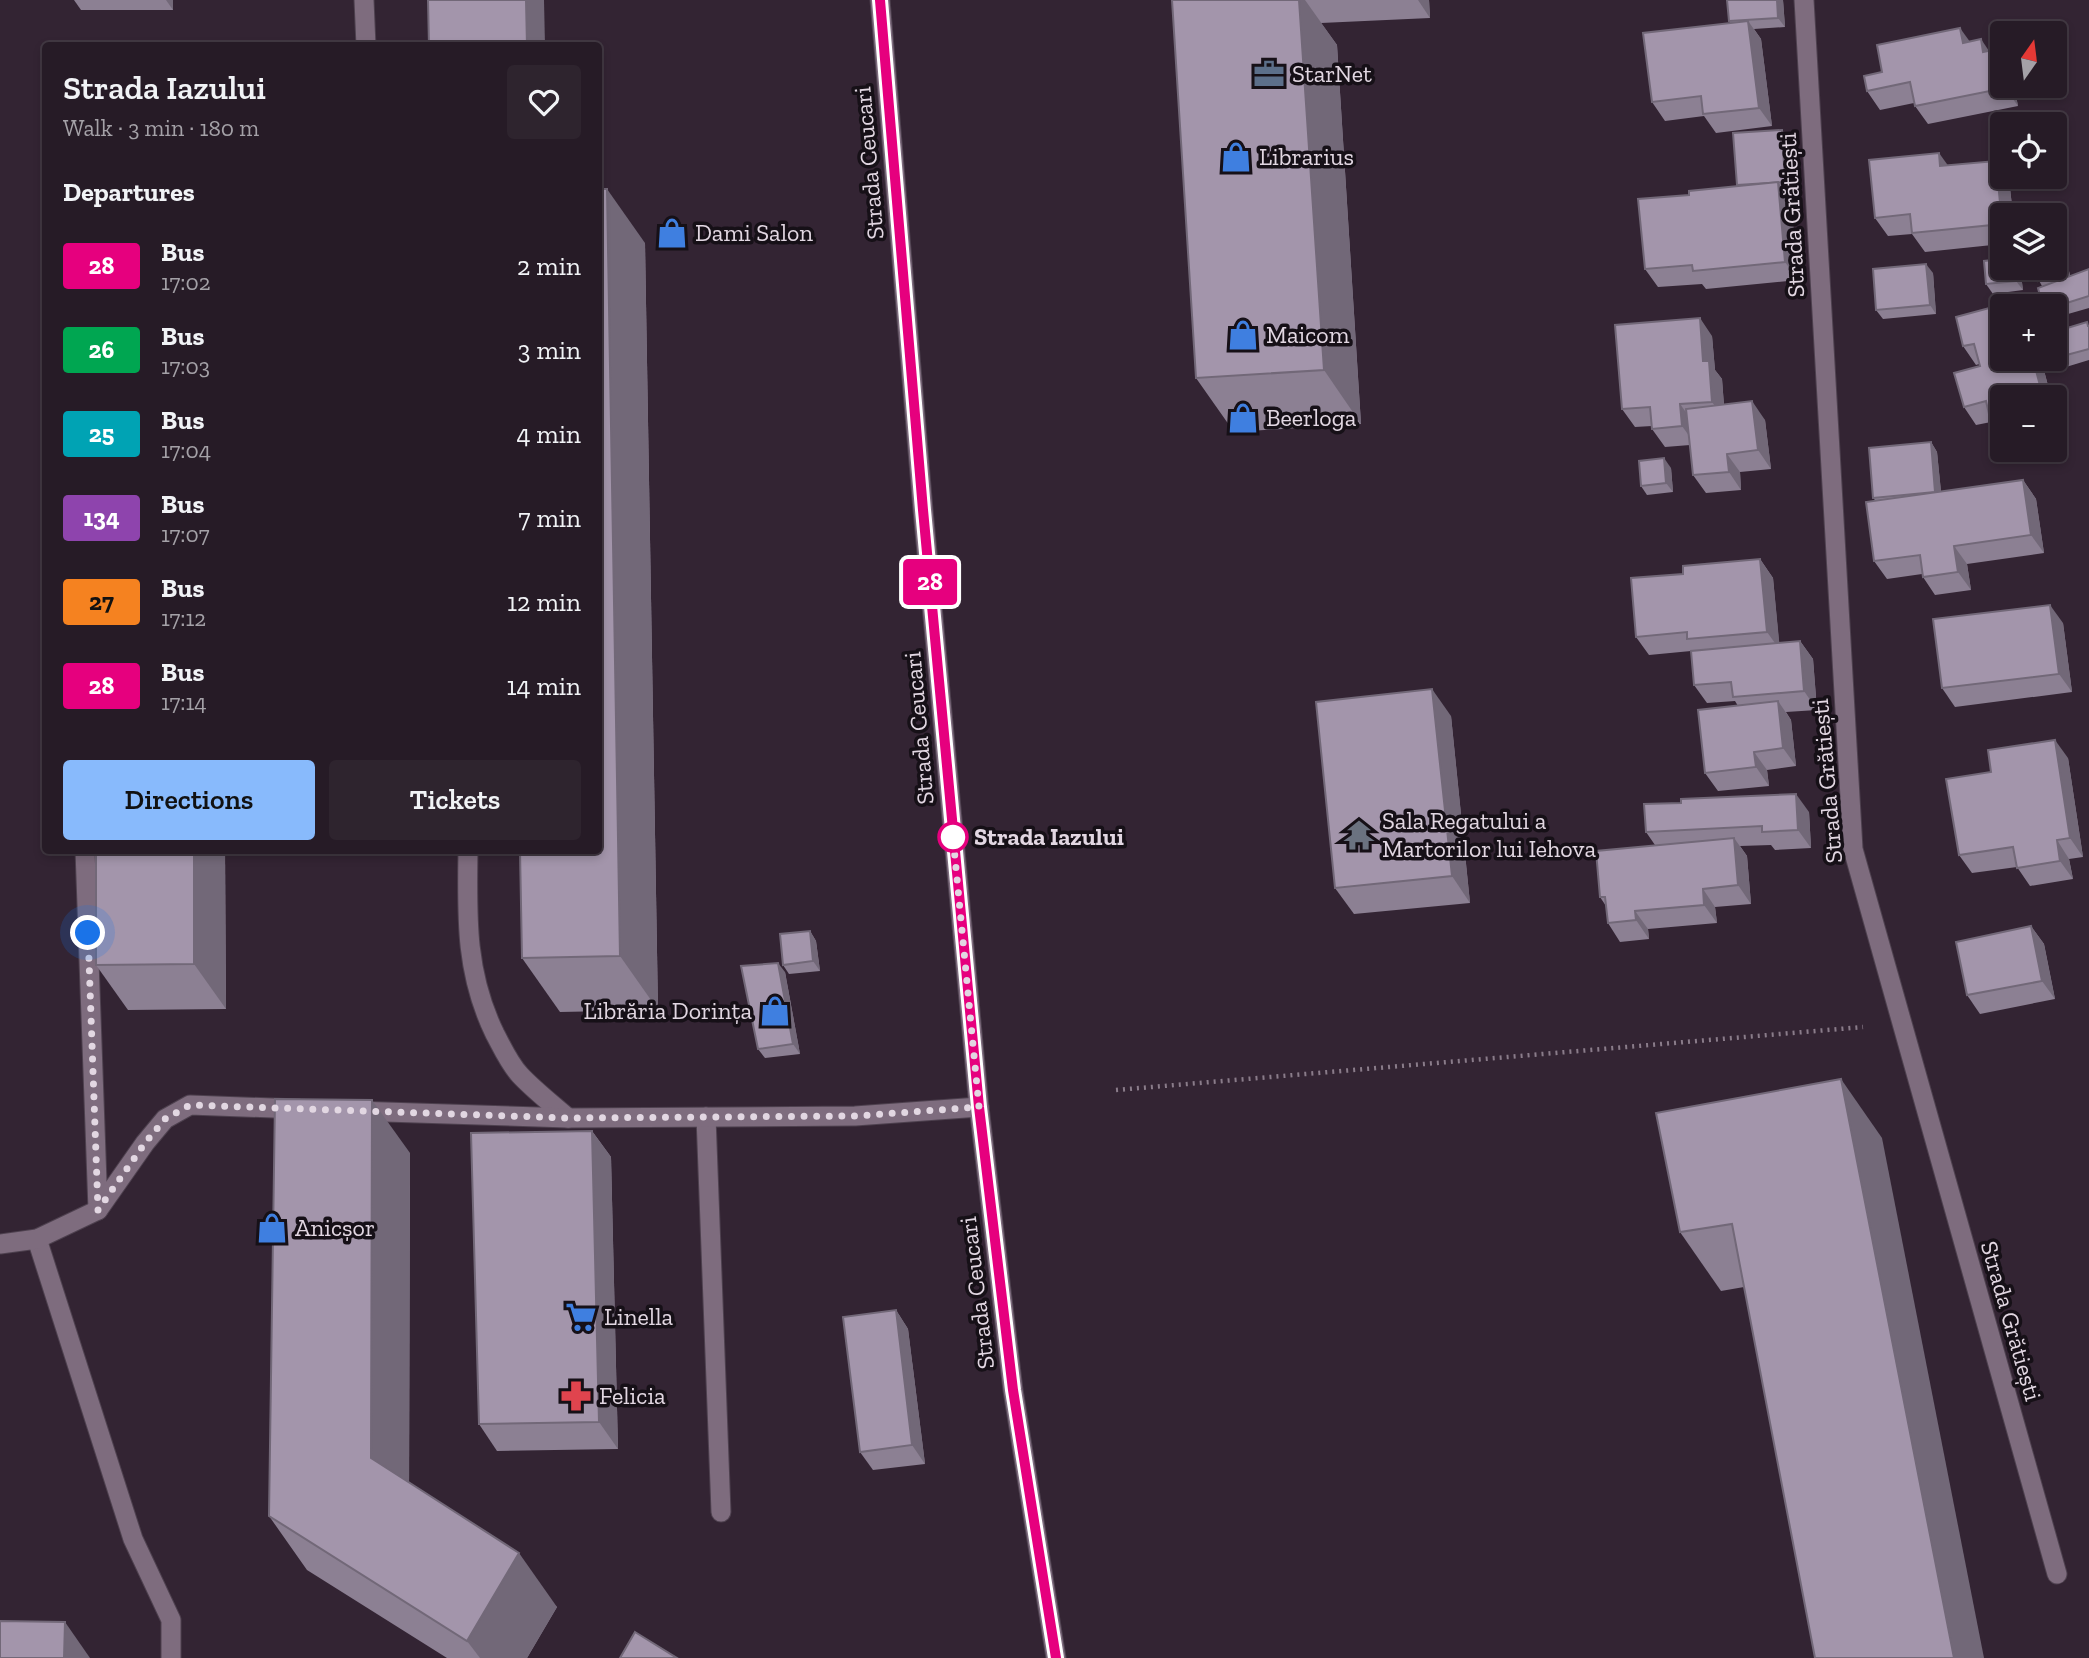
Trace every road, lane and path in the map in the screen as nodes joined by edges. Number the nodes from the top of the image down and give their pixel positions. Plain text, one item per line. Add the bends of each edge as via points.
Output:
1 (364, 0) edge
2 (880, 0) edge
3 (1804, 0) edge
4 (366, 42) edge
5 (85, 854) edge
6 (468, 854) edge
7 (1902, 1024) junction
8 (1116, 1090) dead end
9 (979, 1107) junction
10 (706, 1117) junction
11 (568, 1118) junction
12 (98, 1210) junction
13 (37, 1239) junction
14 (0, 1244) edge
15 (721, 1511) dead end
16 (2057, 1574) dead end
17 (171, 1658) edge
18 (1056, 1658) edge

1 - 4 street
2 - 9 street, Strada Ceucari
3 - 7 street, Strada Grătiești via 1853,849
5 - 12 street
6 - 11 street via 470,952 487,1018 519,1074
7 - 8 path
7 - 16 street, Strada Grătiești
9 - 10 street via 855,1116
9 - 18 street, Strada Ceucari via 1013,1390
10 - 11 street
10 - 15 street
11 - 12 street via 190,1105 165,1119
12 - 13 street
13 - 14 street
13 - 17 street via 134,1539 171,1620

